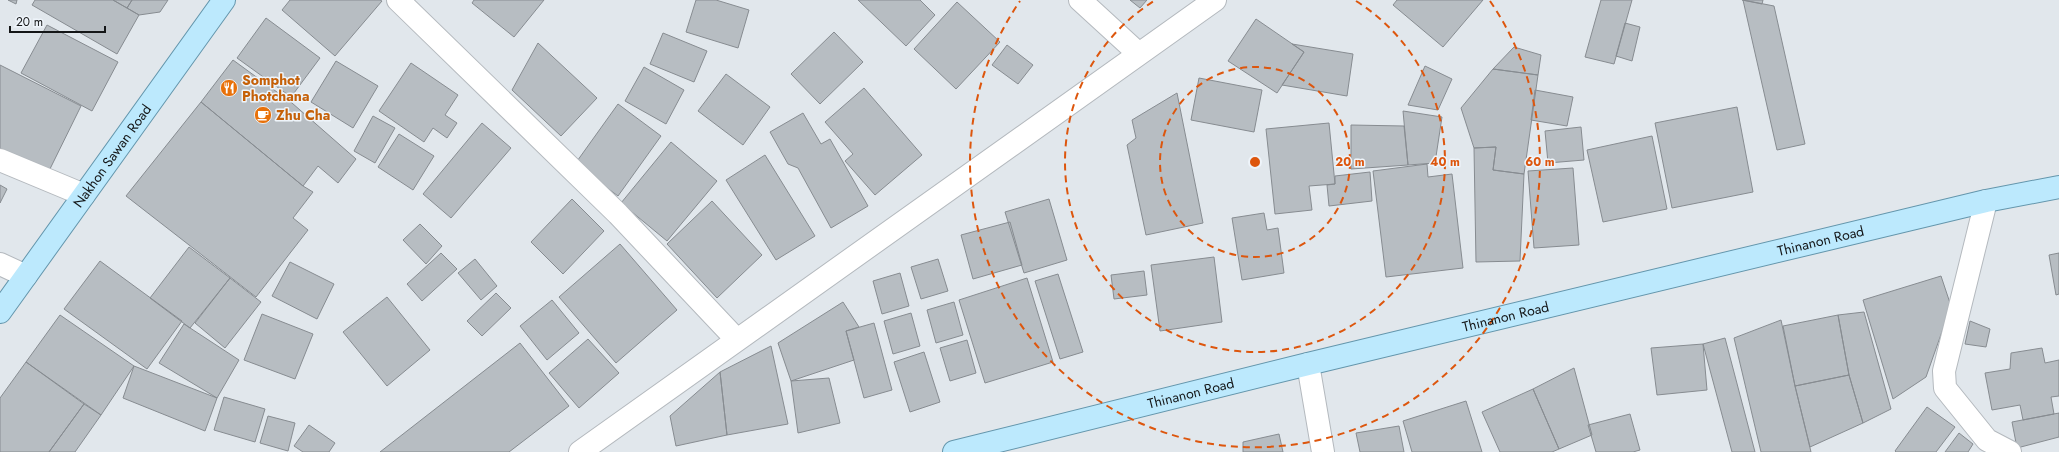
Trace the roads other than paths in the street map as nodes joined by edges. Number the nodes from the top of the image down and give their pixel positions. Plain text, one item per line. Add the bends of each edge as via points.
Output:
1 (224, 0) edge
2 (398, 0) edge
3 (1080, 0) edge
4 (1215, 0) edge
5 (1139, 54) junction
6 (0, 160) edge
7 (2059, 187) edge
8 (84, 195) junction
9 (1986, 201) junction
10 (0, 264) edge
11 (26, 276) junction
12 (0, 312) edge
13 (737, 340) junction
14 (1308, 364) junction
15 (580, 452) edge
16 (954, 452) edge
17 (1323, 452) edge
18 (2010, 452) edge

1 - 8 main road, Nakhon Sawan Road
2 - 13 street via 618,214
3 - 5 street
4 - 5 street
5 - 13 street
6 - 8 street
7 - 9 main road, Thinanon Road
8 - 11 main road, Nakhon Sawan Road
9 - 14 main road, Thinanon Road
9 - 18 street via 1944,371 1945,388 1987,440
10 - 11 street
11 - 12 main road, Nakhon Sawan Road
13 - 15 street
14 - 16 main road, Thinanon Road
14 - 17 street

